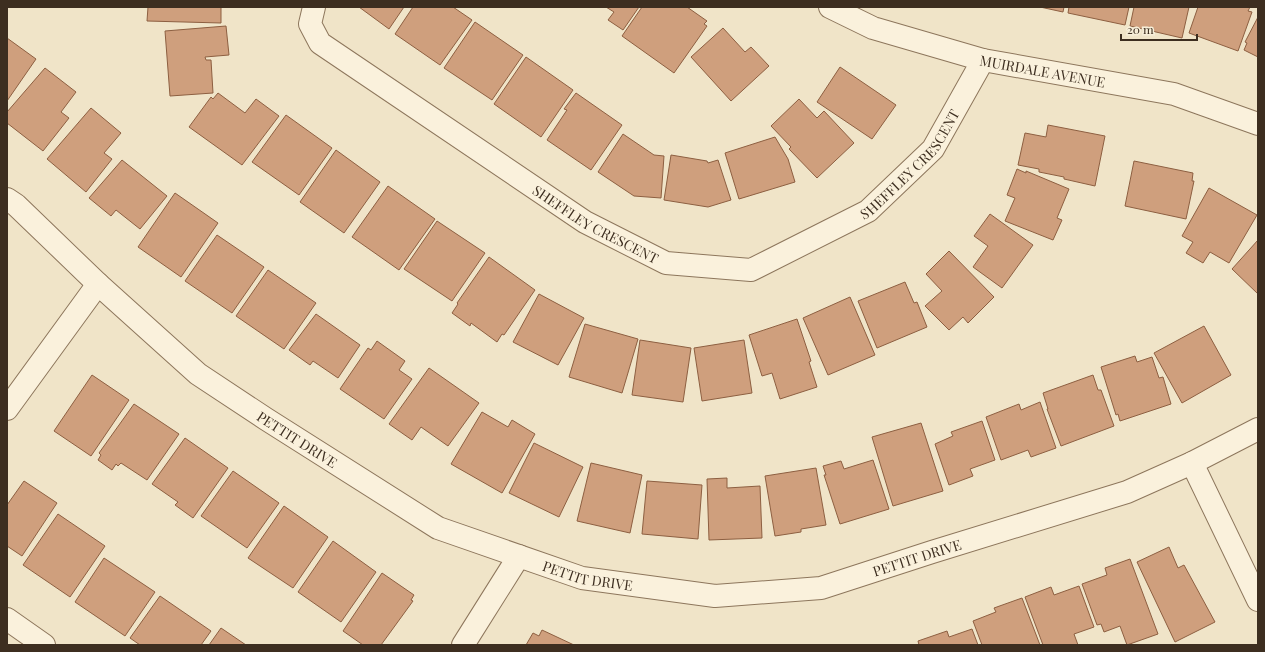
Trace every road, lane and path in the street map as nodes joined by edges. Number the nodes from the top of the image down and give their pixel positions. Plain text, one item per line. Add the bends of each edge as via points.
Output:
1 (314, 7) edge
2 (830, 7) edge
3 (983, 60) junction
4 (1258, 124) edge
5 (7, 199) edge
6 (98, 284) junction
7 (7, 409) edge
8 (1258, 429) edge
9 (1192, 464) junction
10 (518, 556) junction
11 (1258, 600) edge
12 (7, 619) edge
13 (44, 645) edge
14 (463, 645) edge

1 - 3 street, SHEFFLEY CRESCENT via 310,24 320,43 585,222 666,263 751,270 868,211 933,150
2 - 3 street, MUIRDALE AVENUE via 873,28
3 - 4 street, MUIRDALE AVENUE via 1174,94
5 - 6 street, PETTIT DRIVE
6 - 7 street
6 - 10 street, PETTIT DRIVE via 198,374 266,419 438,528
8 - 9 street, PETTIT DRIVE
9 - 10 street, PETTIT DRIVE via 1127,492 821,588 715,596 582,578
9 - 11 street
10 - 14 street
12 - 13 street

